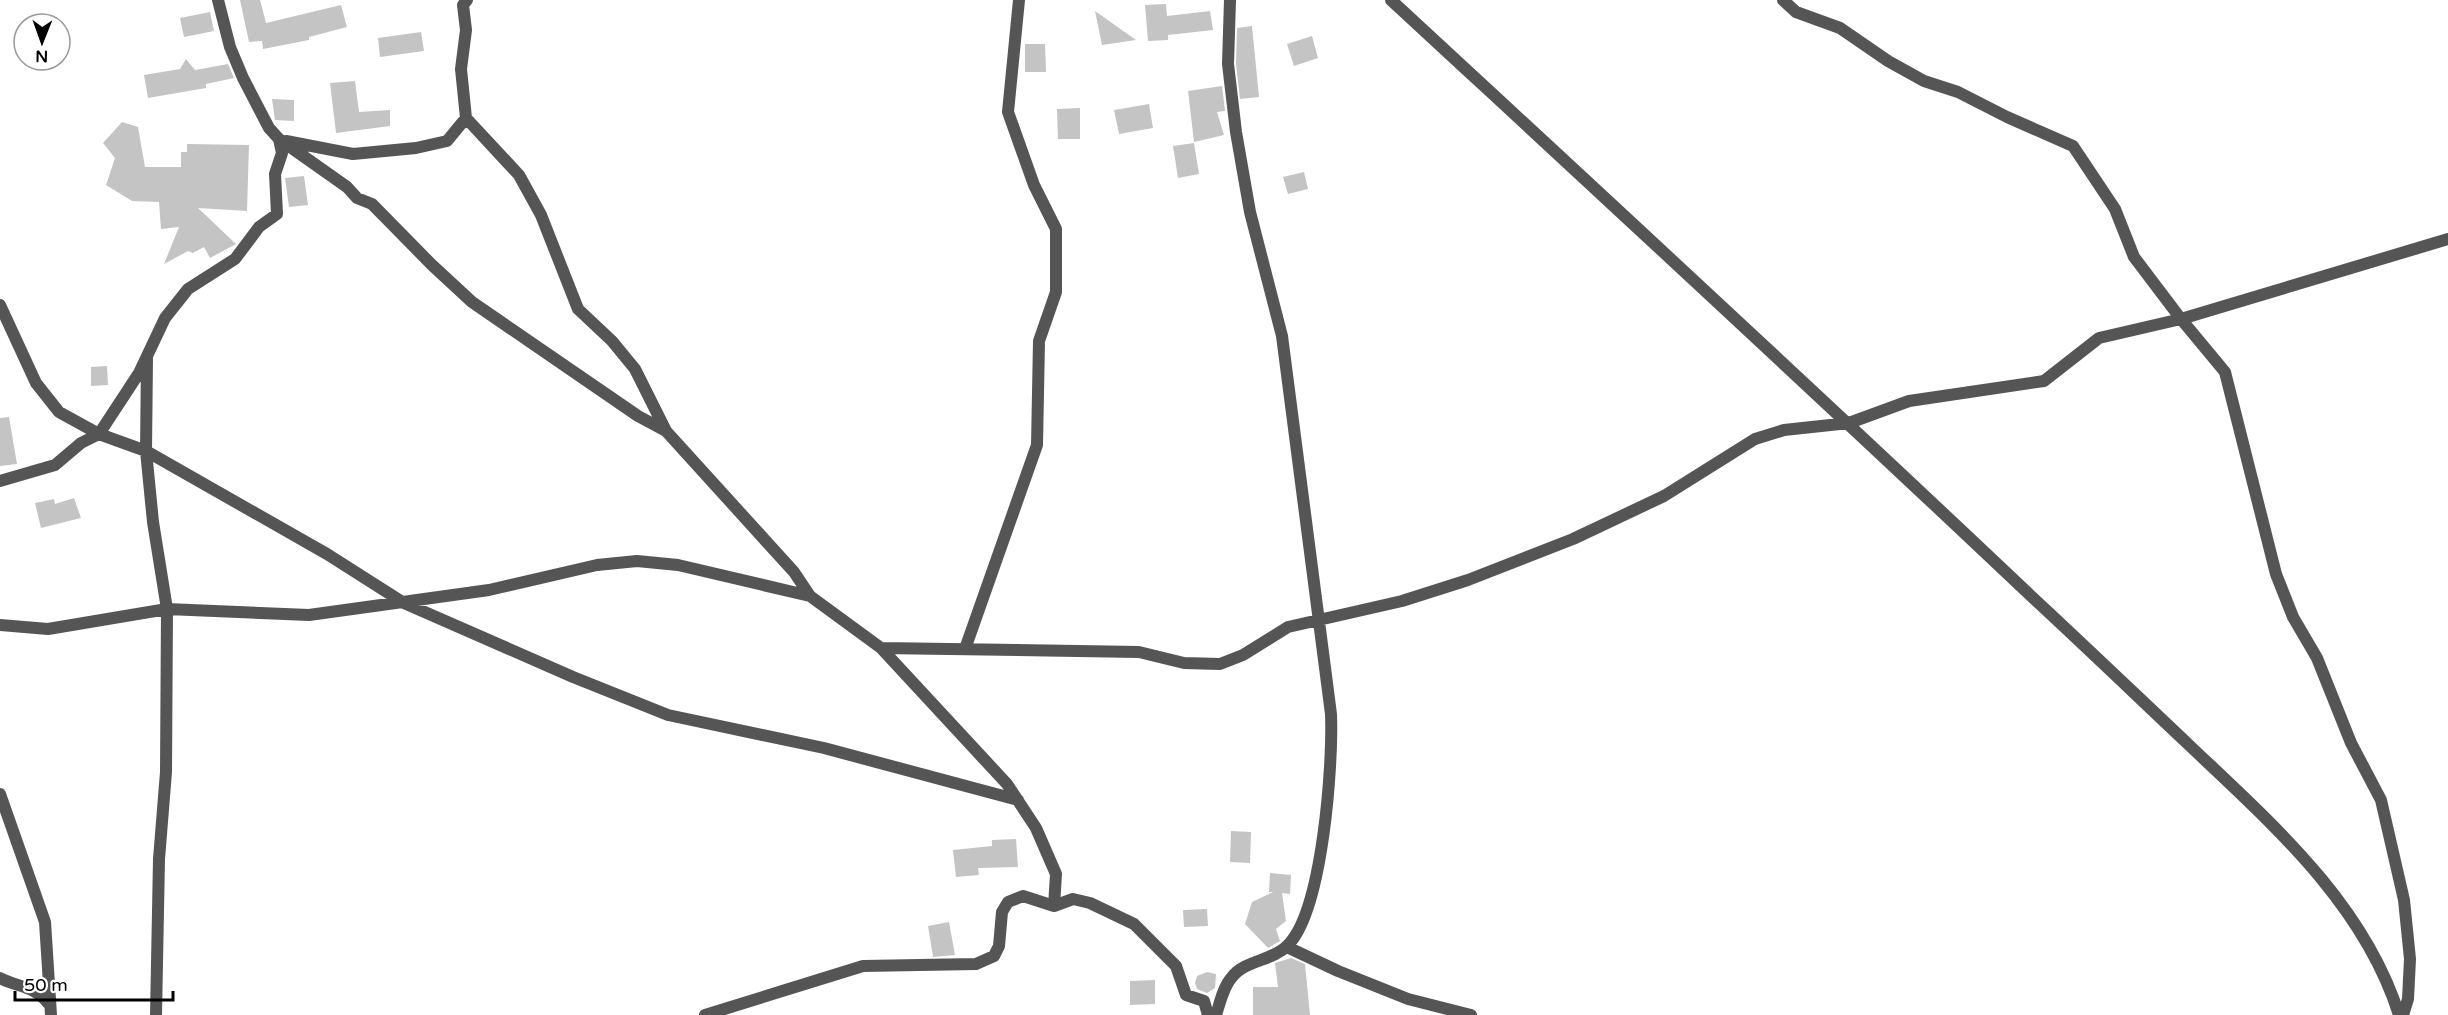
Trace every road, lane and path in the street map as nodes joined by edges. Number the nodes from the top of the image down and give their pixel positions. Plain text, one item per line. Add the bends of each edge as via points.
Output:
1 (218, 0) edge
2 (467, 0) edge
3 (1019, 0) edge
4 (1230, 0) edge
5 (1391, 0) edge
6 (1783, 0) edge
7 (466, 117) junction
8 (279, 139) junction
9 (2448, 239) edge
10 (0, 305) edge
11 (2181, 319) junction
12 (147, 358) junction
13 (1849, 423) junction
14 (666, 431) junction
15 (99, 434) junction
16 (146, 451) junction
17 (0, 481) edge
18 (810, 596) junction
19 (404, 603) junction
20 (167, 609) junction
21 (1317, 619) junction
22 (0, 625) edge
23 (881, 648) junction
24 (965, 649) junction
25 (0, 794) edge
26 (1018, 800) junction
27 (1054, 906) junction
28 (1287, 946) junction
29 (0, 978) edge
30 (50, 1009) edge
31 (156, 1015) edge
32 (705, 1015) edge
33 (1208, 1015) edge
34 (1216, 1015) edge
35 (1471, 1015) edge
36 (2401, 1015) edge

1 - 8 street via 243,78 269,128
2 - 7 street via 463,4 466,30 461,69
3 - 24 street via 1008,112 1034,185 1056,229 1056,292 1039,341 1037,445
4 - 21 street via 1228,64 1236,132 1250,212 1282,336
5 - 13 street
6 - 11 street via 1796,12 1840,28 1888,62 1924,81 1958,92 2073,146 2115,209 2134,257
7 - 8 street via 447,141 416,148 353,154
7 - 14 street via 519,175 541,215 578,309 635,369
8 - 12 street via 282,153 275,174 277,214 259,227 236,258 188,289 165,318
8 - 14 street via 357,198 372,204 472,302 638,417
9 - 11 street
10 - 15 street via 46,397 59,412
11 - 13 street via 2099,338 2044,381 1909,401
11 - 36 street via 2225,372 2276,574 2293,617 2317,658 2351,743 2381,800 2404,900 2410,959 2408,999
12 - 15 street
12 - 16 street
13 - 21 street via 1785,429 1755,439 1664,496 1573,539 1402,601
13 - 36 street via 2270,821 2334,894 2373,952
14 - 18 street via 794,572
15 - 16 street
15 - 17 street via 81,443 55,465
16 - 19 street via 327,554
16 - 20 street
18 - 19 street via 678,565 637,561 597,565 489,590
18 - 23 street
19 - 20 street via 309,615
19 - 26 street via 668,715 824,748
20 - 22 street via 48,629
20 - 31 street via 166,772 159,858
21 - 24 street via 1288,627 1243,655 1220,664 1184,663 1139,652
21 - 28 street via 1331,714 1328,805 1309,905 1299,932
23 - 24 street
23 - 26 street
25 - 30 street via 45,922
26 - 27 street via 1036,828 1056,874
27 - 32 street via 1023,896 1008,902 1002,912 999,946 994,956 976,964 863,966
27 - 33 street via 1073,899 1082,901 1134,924 1176,966 1186,995 1204,1000
28 - 34 street via 1233,975
28 - 35 street via 1338,972 1408,999
29 - 30 street via 41,994

